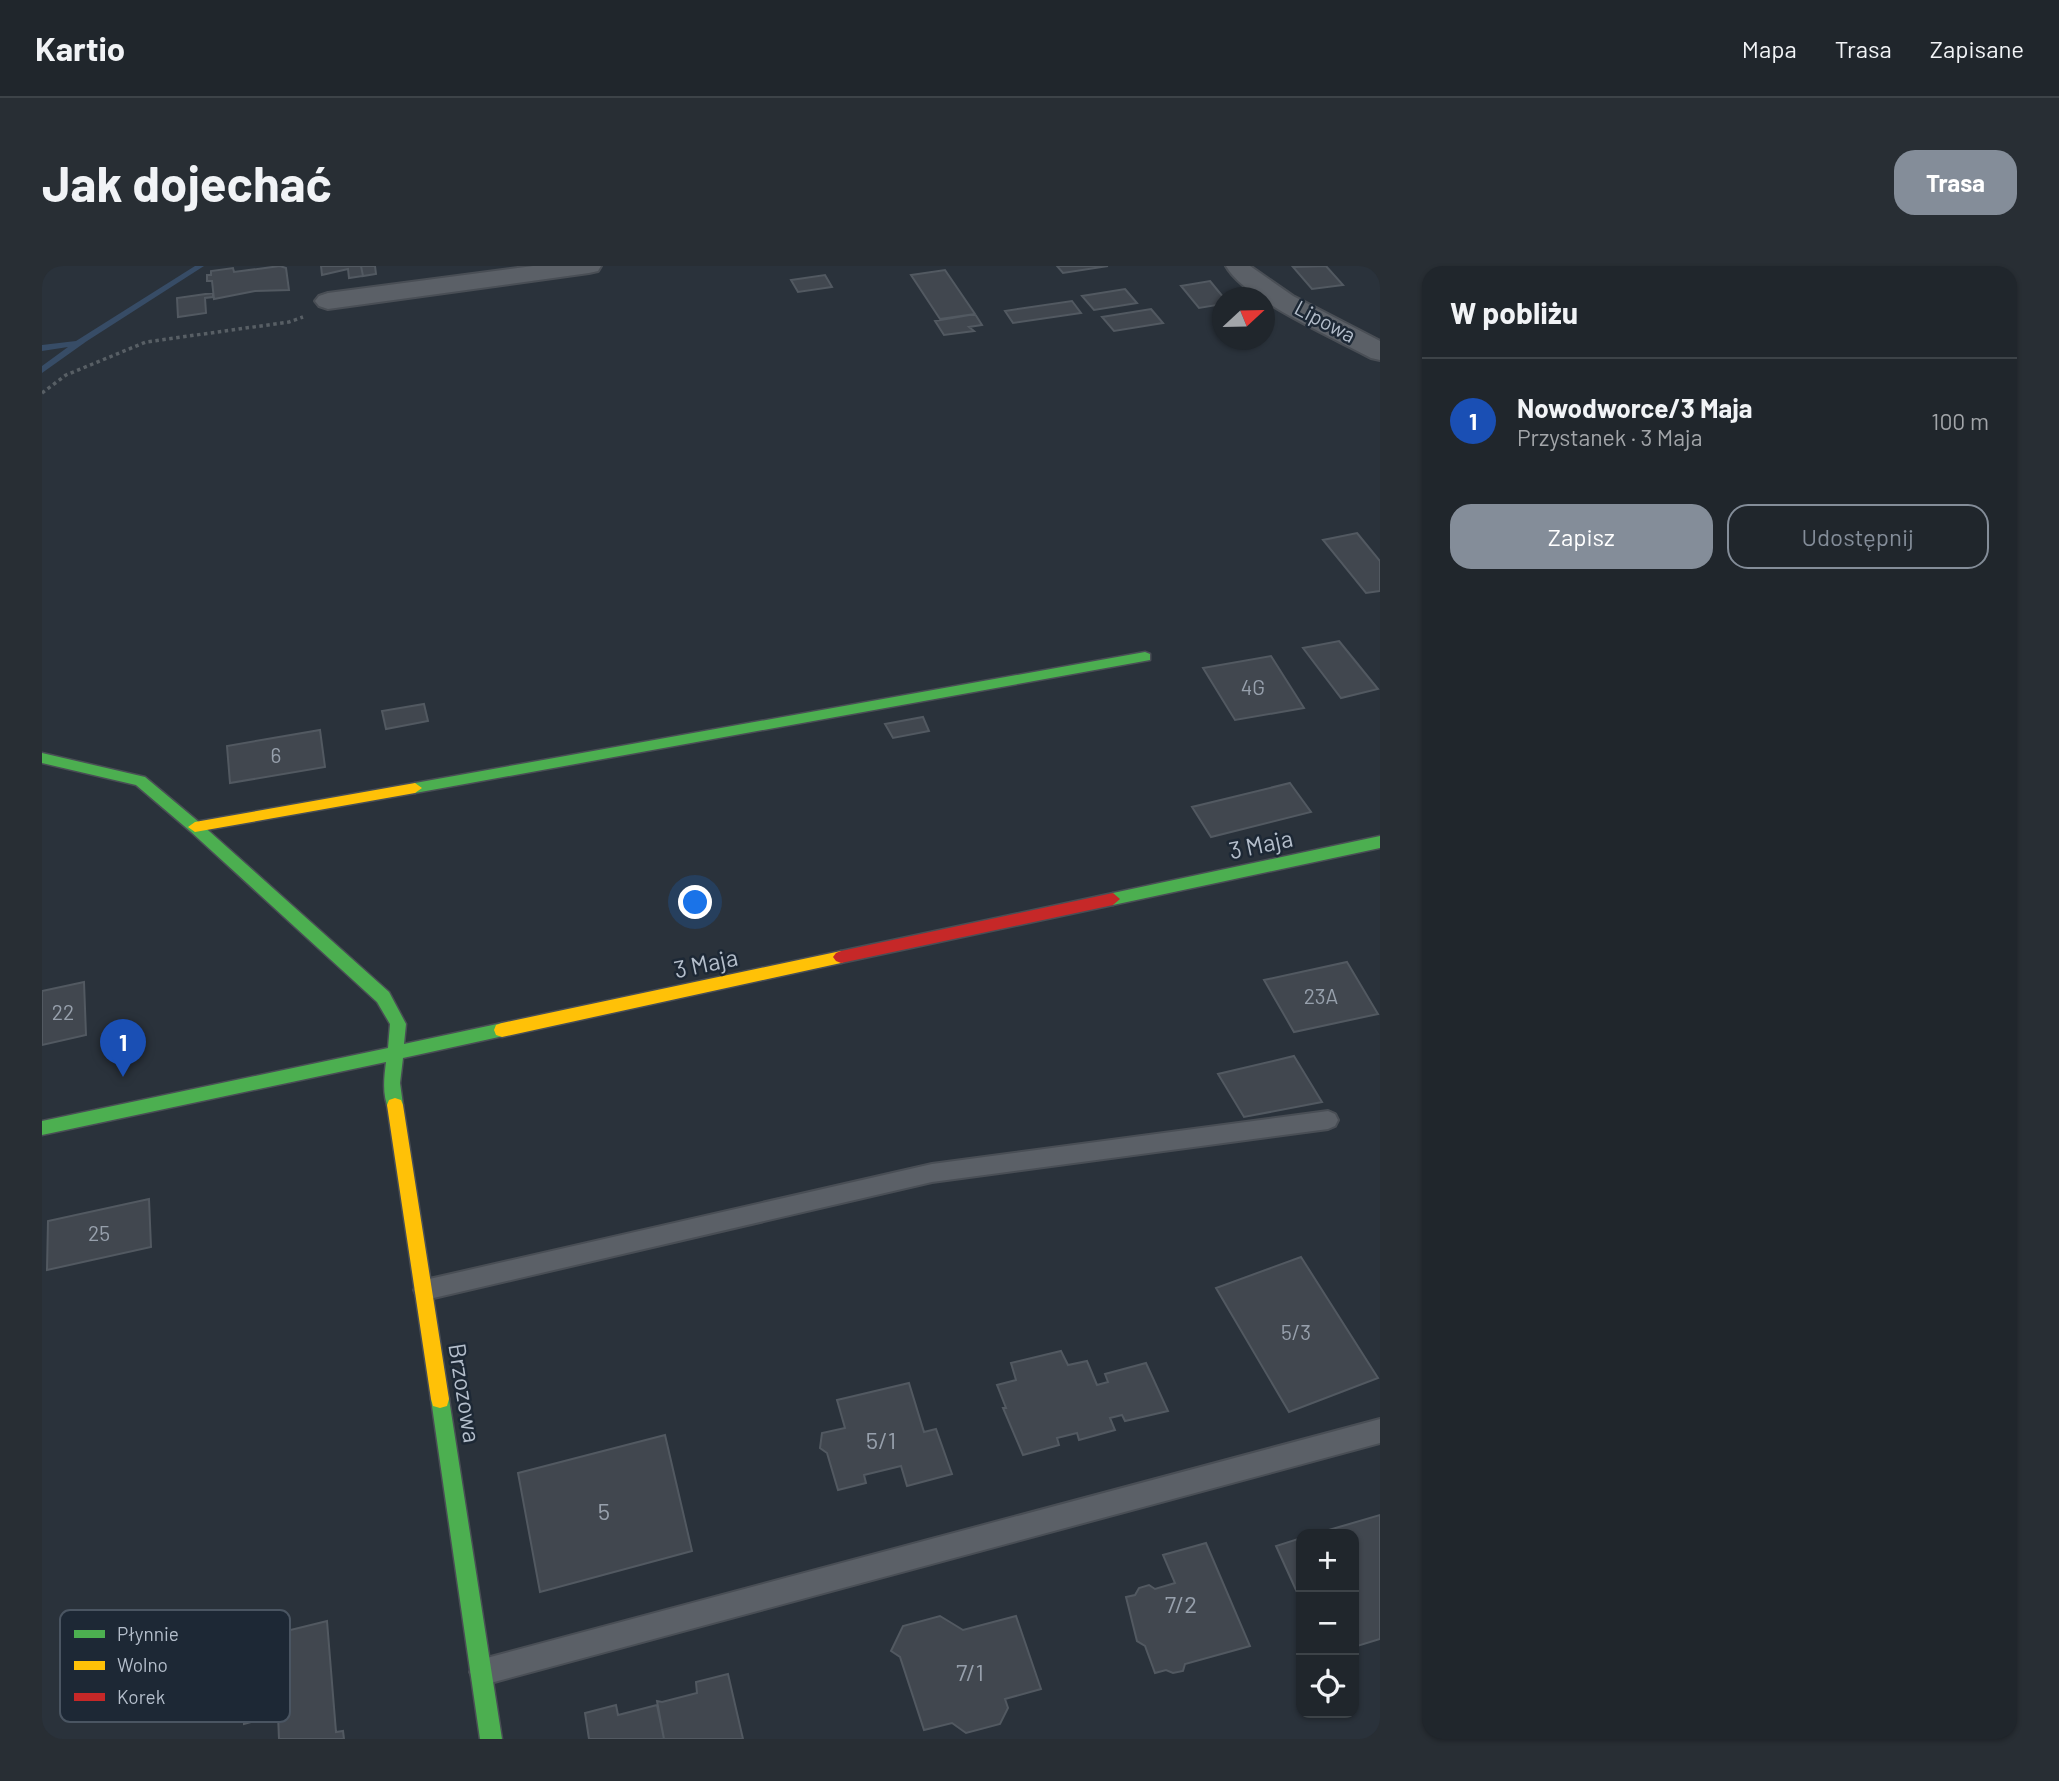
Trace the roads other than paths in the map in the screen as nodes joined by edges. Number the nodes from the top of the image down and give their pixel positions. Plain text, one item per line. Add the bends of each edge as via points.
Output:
1 (589, 266) edge
2 (1238, 266) edge
3 (328, 301) road end
4 (1380, 352) edge
5 (1144, 657) dead end
6 (42, 758) edge
7 (195, 827) junction
8 (1380, 842) edge
9 (393, 1055) junction
10 (1328, 1120) dead end
11 (42, 1128) edge
12 (425, 1290) junction
13 (1380, 1431) edge
14 (483, 1672) junction
15 (492, 1739) edge

1 - 3 street
2 - 4 street, Lipowa via 1284,301
5 - 7 street
6 - 7 street, Brzozowa via 139,781
7 - 9 street, Brzozowa via 383,997 398,1024
8 - 9 street, 3 Maja
9 - 11 street, 3 Maja
9 - 12 street, Brzozowa via 393,1083
10 - 12 lane via 932,1173
12 - 14 street, Brzozowa
13 - 14 lane
14 - 15 street, Brzozowa

